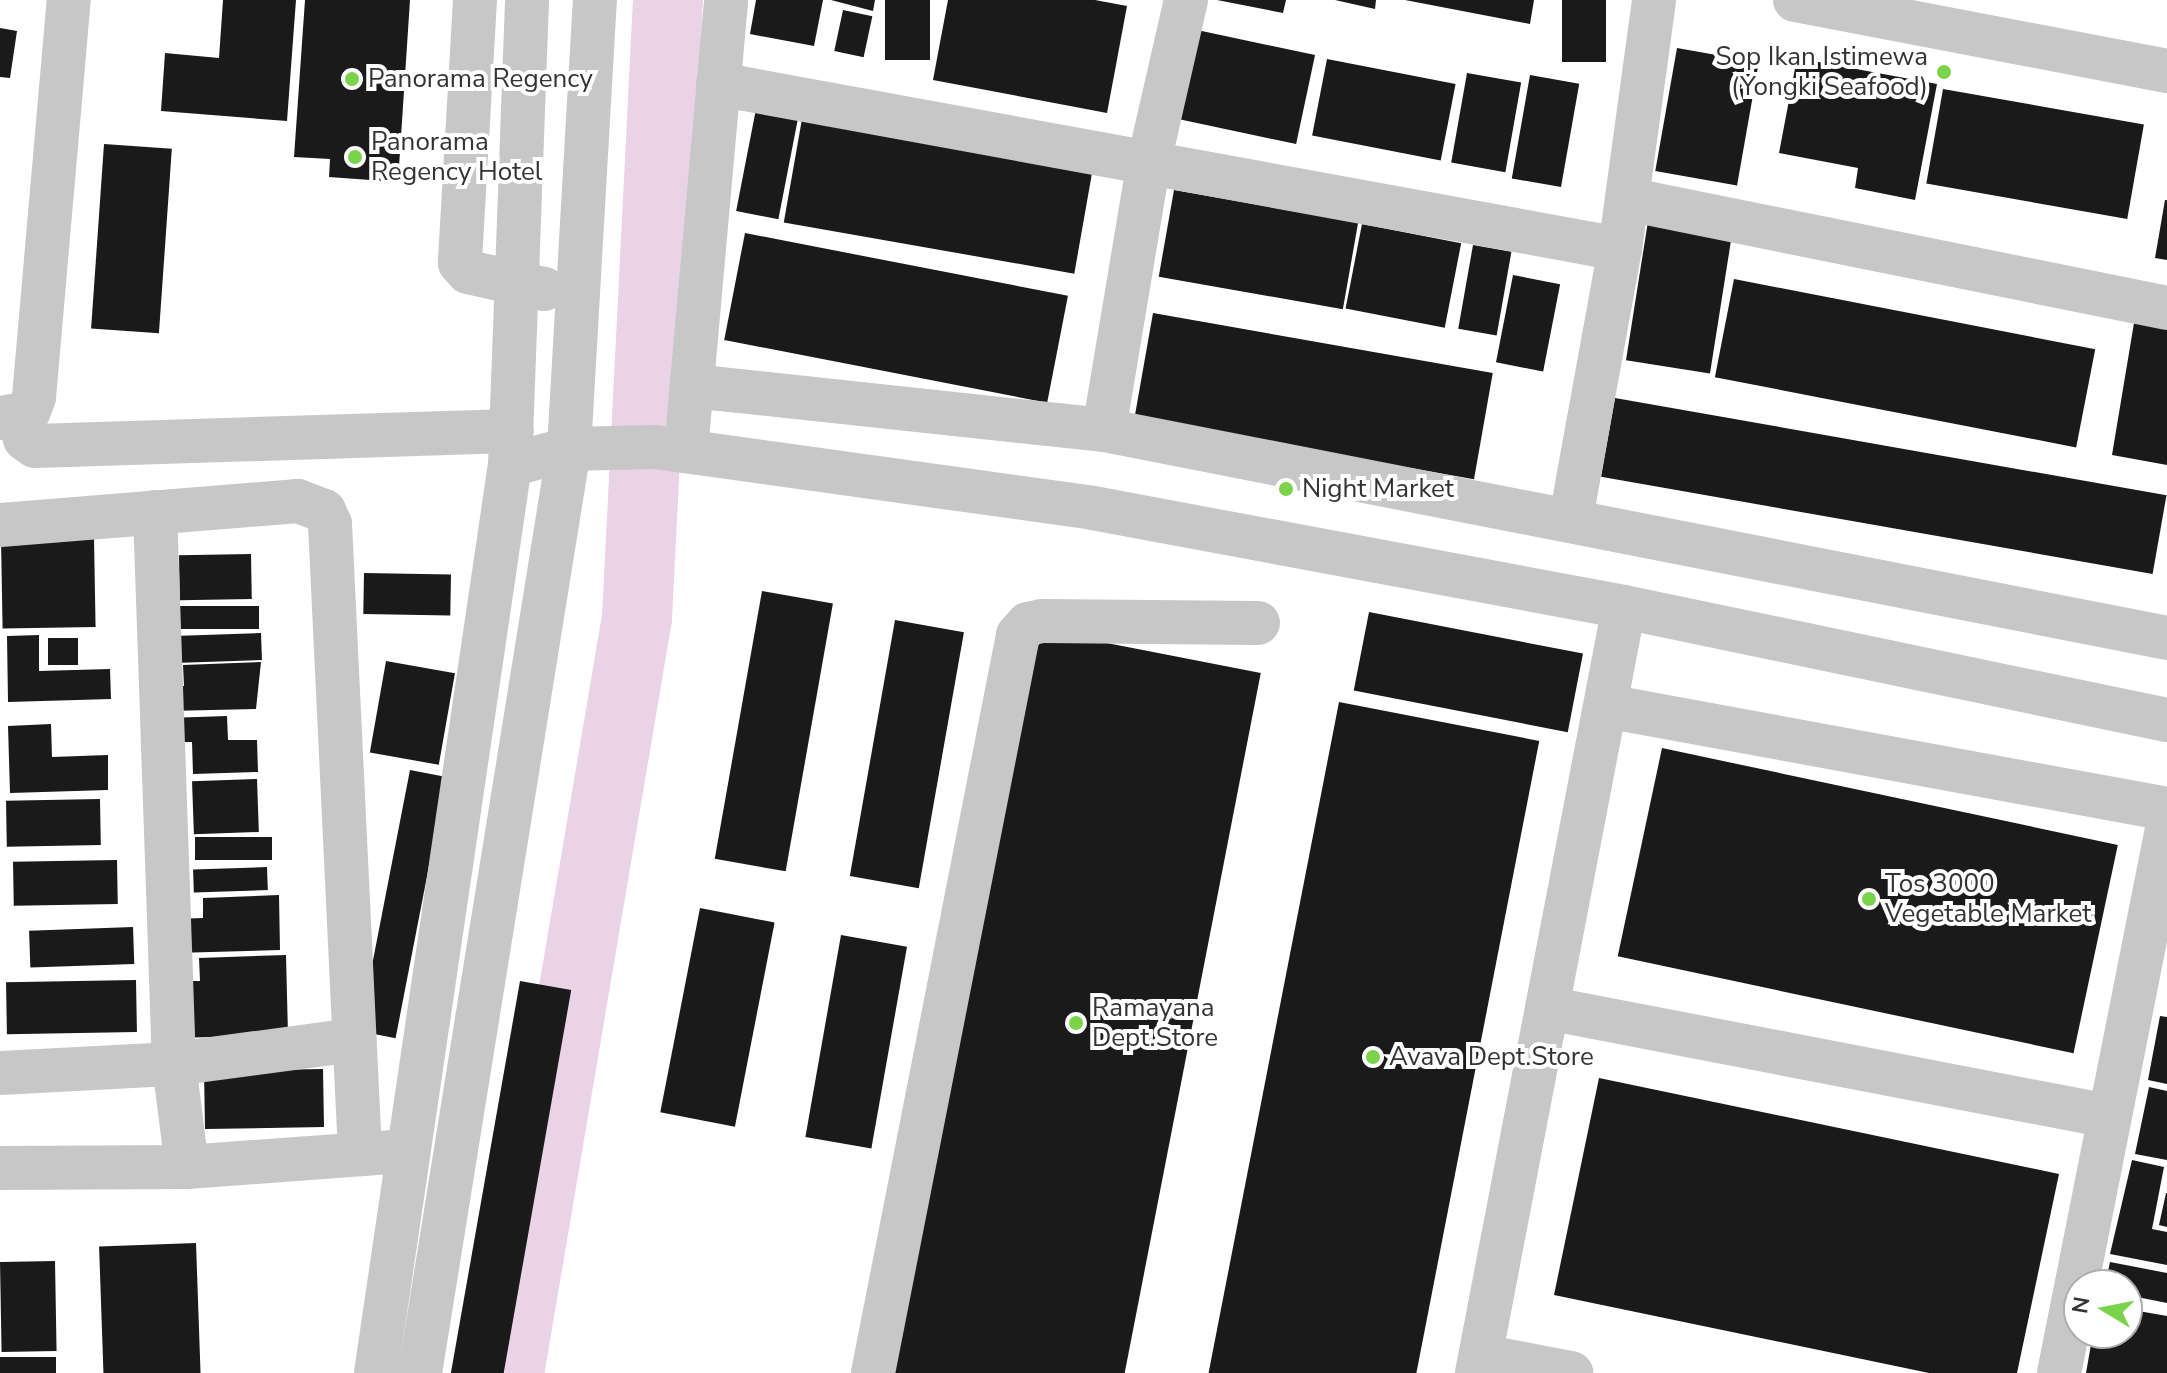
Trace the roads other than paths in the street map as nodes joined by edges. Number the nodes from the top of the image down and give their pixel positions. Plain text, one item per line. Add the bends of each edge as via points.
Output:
1 (69, 0) edge
2 (475, 0) edge
3 (527, 0) edge
4 (595, 0) edge
5 (726, 0) edge
6 (1186, 0) edge
7 (1654, 0) edge
8 (1795, 0) edge
9 (1961, 16) edge
10 (2167, 71) edge
11 (718, 84) junction
12 (1148, 166) junction
13 (1627, 199) junction
14 (1620, 249) junction
15 (517, 286) junction
16 (577, 292) junction
17 (2167, 308) edge
18 (692, 386) junction
19 (9, 418) edge
20 (1104, 430) junction
21 (511, 448) junction
22 (661, 448) junction
23 (569, 449) junction
24 (155, 512) junction
25 (1571, 518) junction
26 (0, 525) edge
27 (1624, 607) junction
28 (1258, 623) dead end
29 (2167, 638) edge
30 (1606, 706) junction
31 (2167, 720) edge
32 (2167, 809) edge
33 (2167, 829) edge
34 (1547, 1008) junction
35 (354, 1040) junction
36 (174, 1064) junction
37 (0, 1073) edge
38 (2108, 1116) junction
39 (455, 1147) junction
40 (413, 1150) junction
41 (360, 1154) junction
42 (187, 1167) junction
43 (0, 1168) edge
44 (1479, 1364) edge
45 (376, 1373) edge
46 (420, 1373) edge
47 (873, 1373) edge
48 (1571, 1373) edge
49 (2059, 1373) edge

1 - 19 street via 34,397 28,413
2 - 15 street via 460,263 468,272
3 - 15 street
4 - 16 street
5 - 11 street
6 - 12 street
7 - 13 street
8 - 9 street
9 - 10 street
11 - 12 street
11 - 18 street
12 - 14 street
12 - 20 street
13 - 14 street
13 - 17 street
14 - 25 street
15 - 16 street
15 - 21 street
16 - 23 street
18 - 20 street
18 - 22 street
19 - 21 street via 35,446
20 - 25 street
21 - 23 street
21 - 40 street
22 - 23 street
22 - 27 street via 1093,508
23 - 39 street
24 - 26 street
24 - 35 street via 298,501 317,504 330,524
24 - 36 street
25 - 29 street
27 - 30 street
27 - 31 street
28 - 47 street via 1042,621 1028,624 1018,635
30 - 32 street
30 - 34 street
33 - 38 street
34 - 38 street
34 - 44 street
35 - 36 street
35 - 41 street
36 - 37 street
36 - 42 street
38 - 49 street
39 - 40 street
39 - 46 street
40 - 41 street
40 - 45 street
41 - 42 street
42 - 43 street
44 - 48 street

